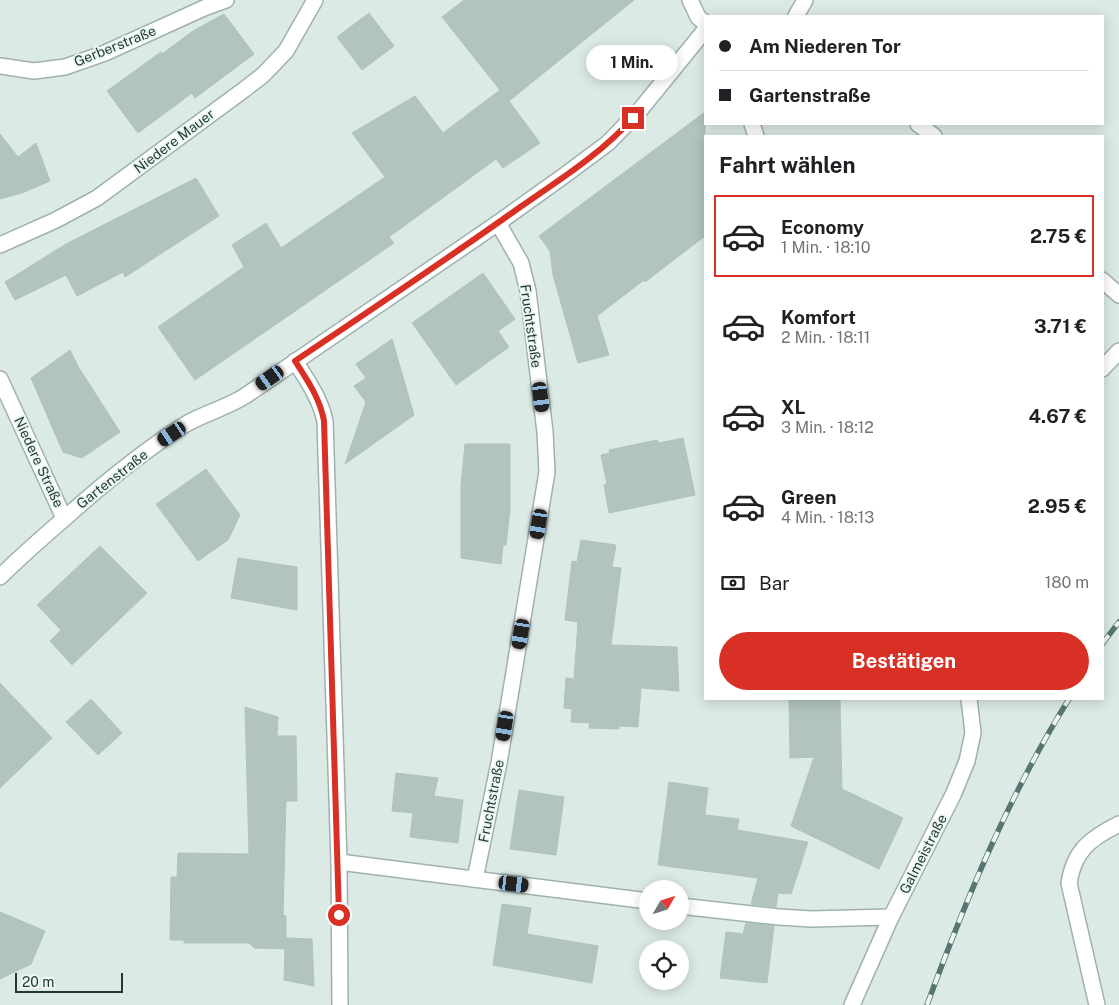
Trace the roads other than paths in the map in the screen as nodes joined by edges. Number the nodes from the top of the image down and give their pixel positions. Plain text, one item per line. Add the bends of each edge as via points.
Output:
1 (226, 0) edge
2 (316, 0) edge
3 (690, 0) edge
4 (805, 0) edge
5 (797, 15) edge
6 (704, 22) edge
7 (704, 31) edge
8 (0, 66) edge
9 (919, 125) edge
10 (933, 135) edge
11 (498, 224) junction
12 (0, 245) edge
13 (1104, 282) edge
14 (1119, 295) edge
15 (1119, 351) edge
16 (295, 361) junction
17 (1104, 367) edge
18 (0, 379) edge
19 (64, 518) junction
20 (0, 577) edge
21 (969, 700) edge
22 (1119, 824) edge
23 (339, 862) junction
24 (476, 879) junction
25 (639, 901) edge
26 (689, 907) edge
27 (891, 917) junction
28 (340, 1005) edge
29 (852, 1005) edge
30 (1097, 1005) edge

1 - 8 street, Gerberstraße via 65,67 34,71
2 - 12 street, Niedere Mauer via 286,51 245,89 97,198
3 - 6 street
4 - 5 street
7 - 11 street, Gartenstraße via 625,127
9 - 10 street
11 - 16 street, Gartenstraße
11 - 24 street, Fruchtstraße via 521,263 528,291 547,472 499,763
13 - 14 street
15 - 17 street
16 - 19 street, Gartenstraße via 240,399 184,426 96,489
16 - 23 street via 322,406 324,421
18 - 19 street, Niedere Straße
19 - 20 street, Gartenstraße
21 - 27 street, Galmeistraße via 973,733 967,761
22 - 30 street via 1100,834 1081,851 1070,883
23 - 24 street
23 - 28 street
24 - 25 street
26 - 27 street via 779,918
27 - 29 street, Galmeistraße

